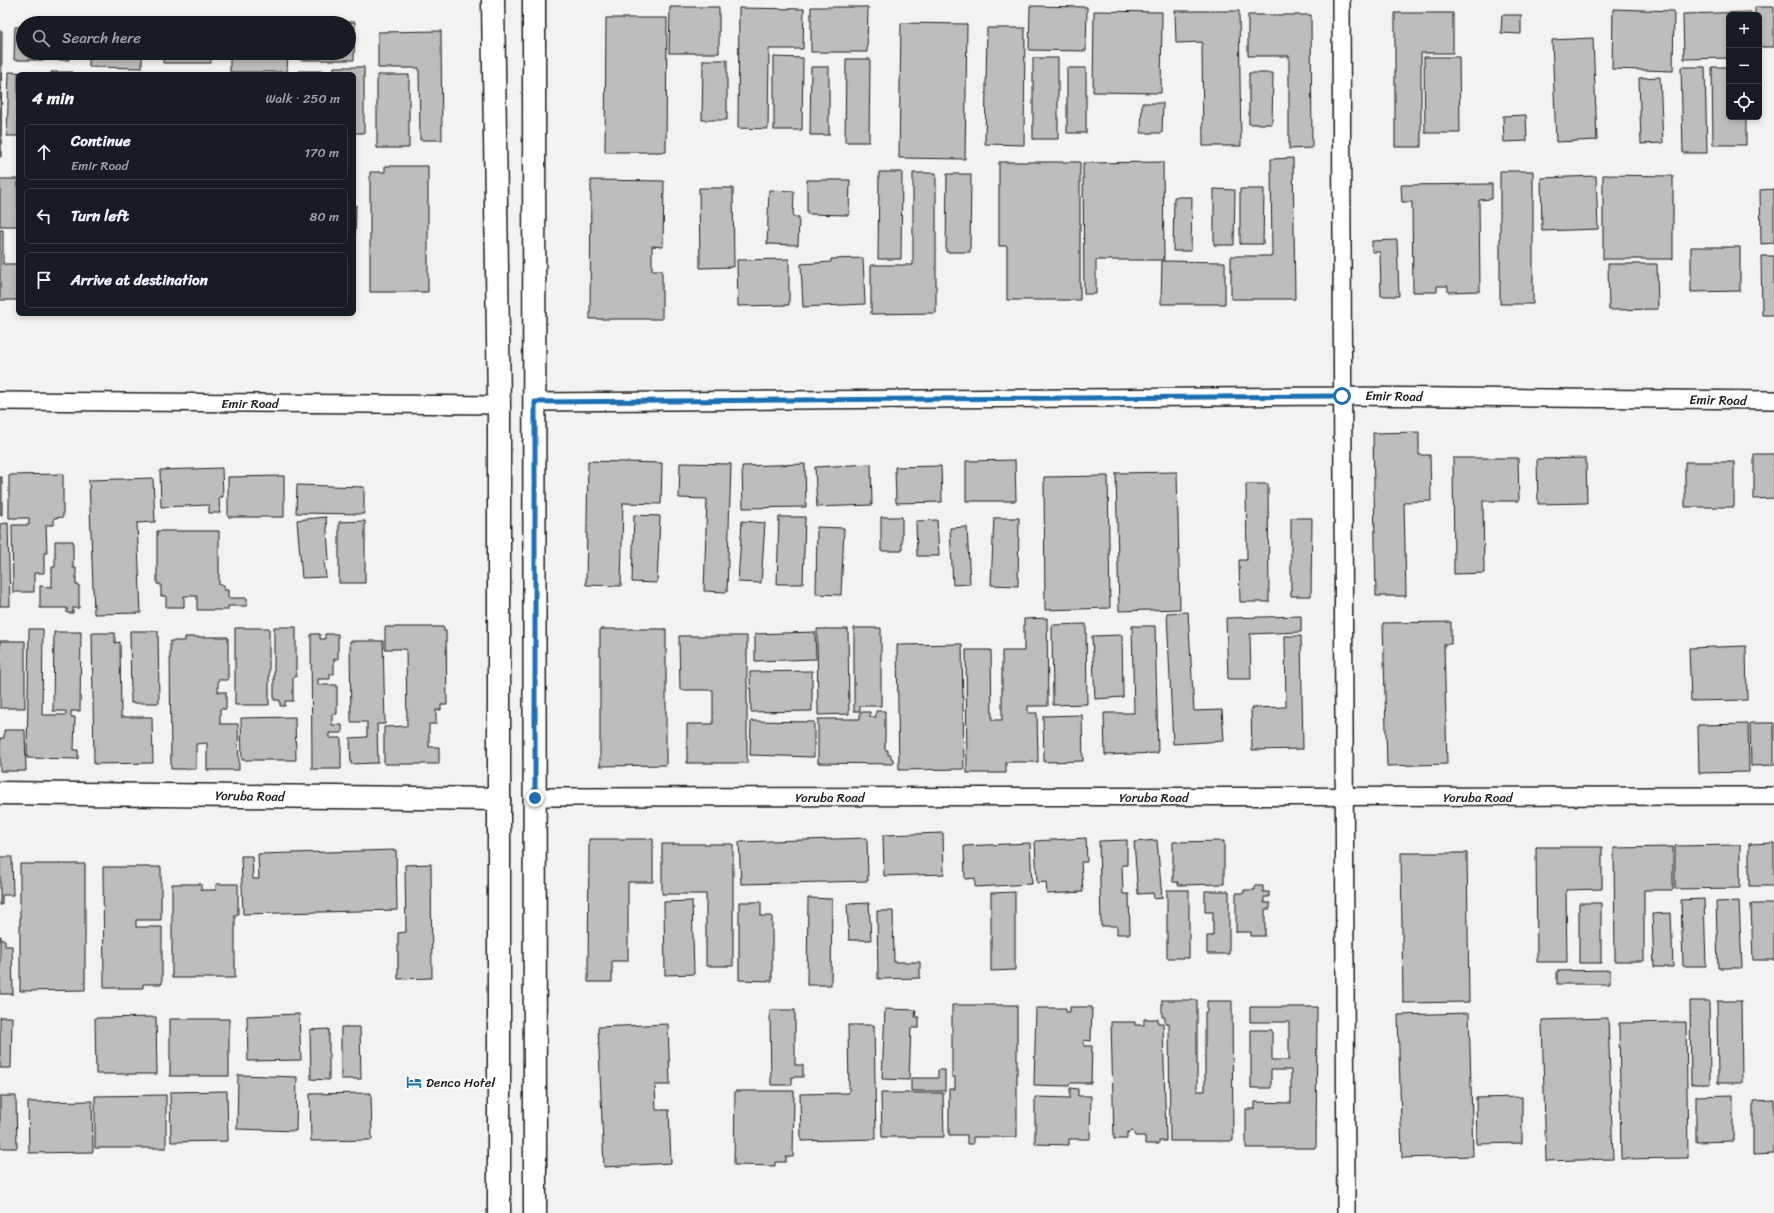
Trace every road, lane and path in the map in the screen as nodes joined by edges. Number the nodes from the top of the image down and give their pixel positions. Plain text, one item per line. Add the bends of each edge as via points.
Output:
1 (493, 0) edge
2 (534, 0) edge
3 (1341, 0) edge
4 (1342, 396) junction
5 (1774, 400) edge
6 (0, 401) edge
7 (535, 402) junction
8 (499, 405) junction
9 (0, 793) edge
10 (1774, 796) edge
11 (499, 798) junction
12 (535, 798) junction
13 (1344, 798) junction
14 (499, 1213) edge
15 (535, 1213) edge
16 (1346, 1213) edge

1 - 8 main road
2 - 7 main road
3 - 4 lane
4 - 5 lane, Emir Road
4 - 7 lane, Emir Road
4 - 13 lane
6 - 8 lane, Emir Road
7 - 12 main road
8 - 11 main road
9 - 11 main road, Yoruba Road
10 - 13 lane, Yoruba Road
11 - 14 main road
12 - 13 lane, Yoruba Road
12 - 15 main road
13 - 16 lane

